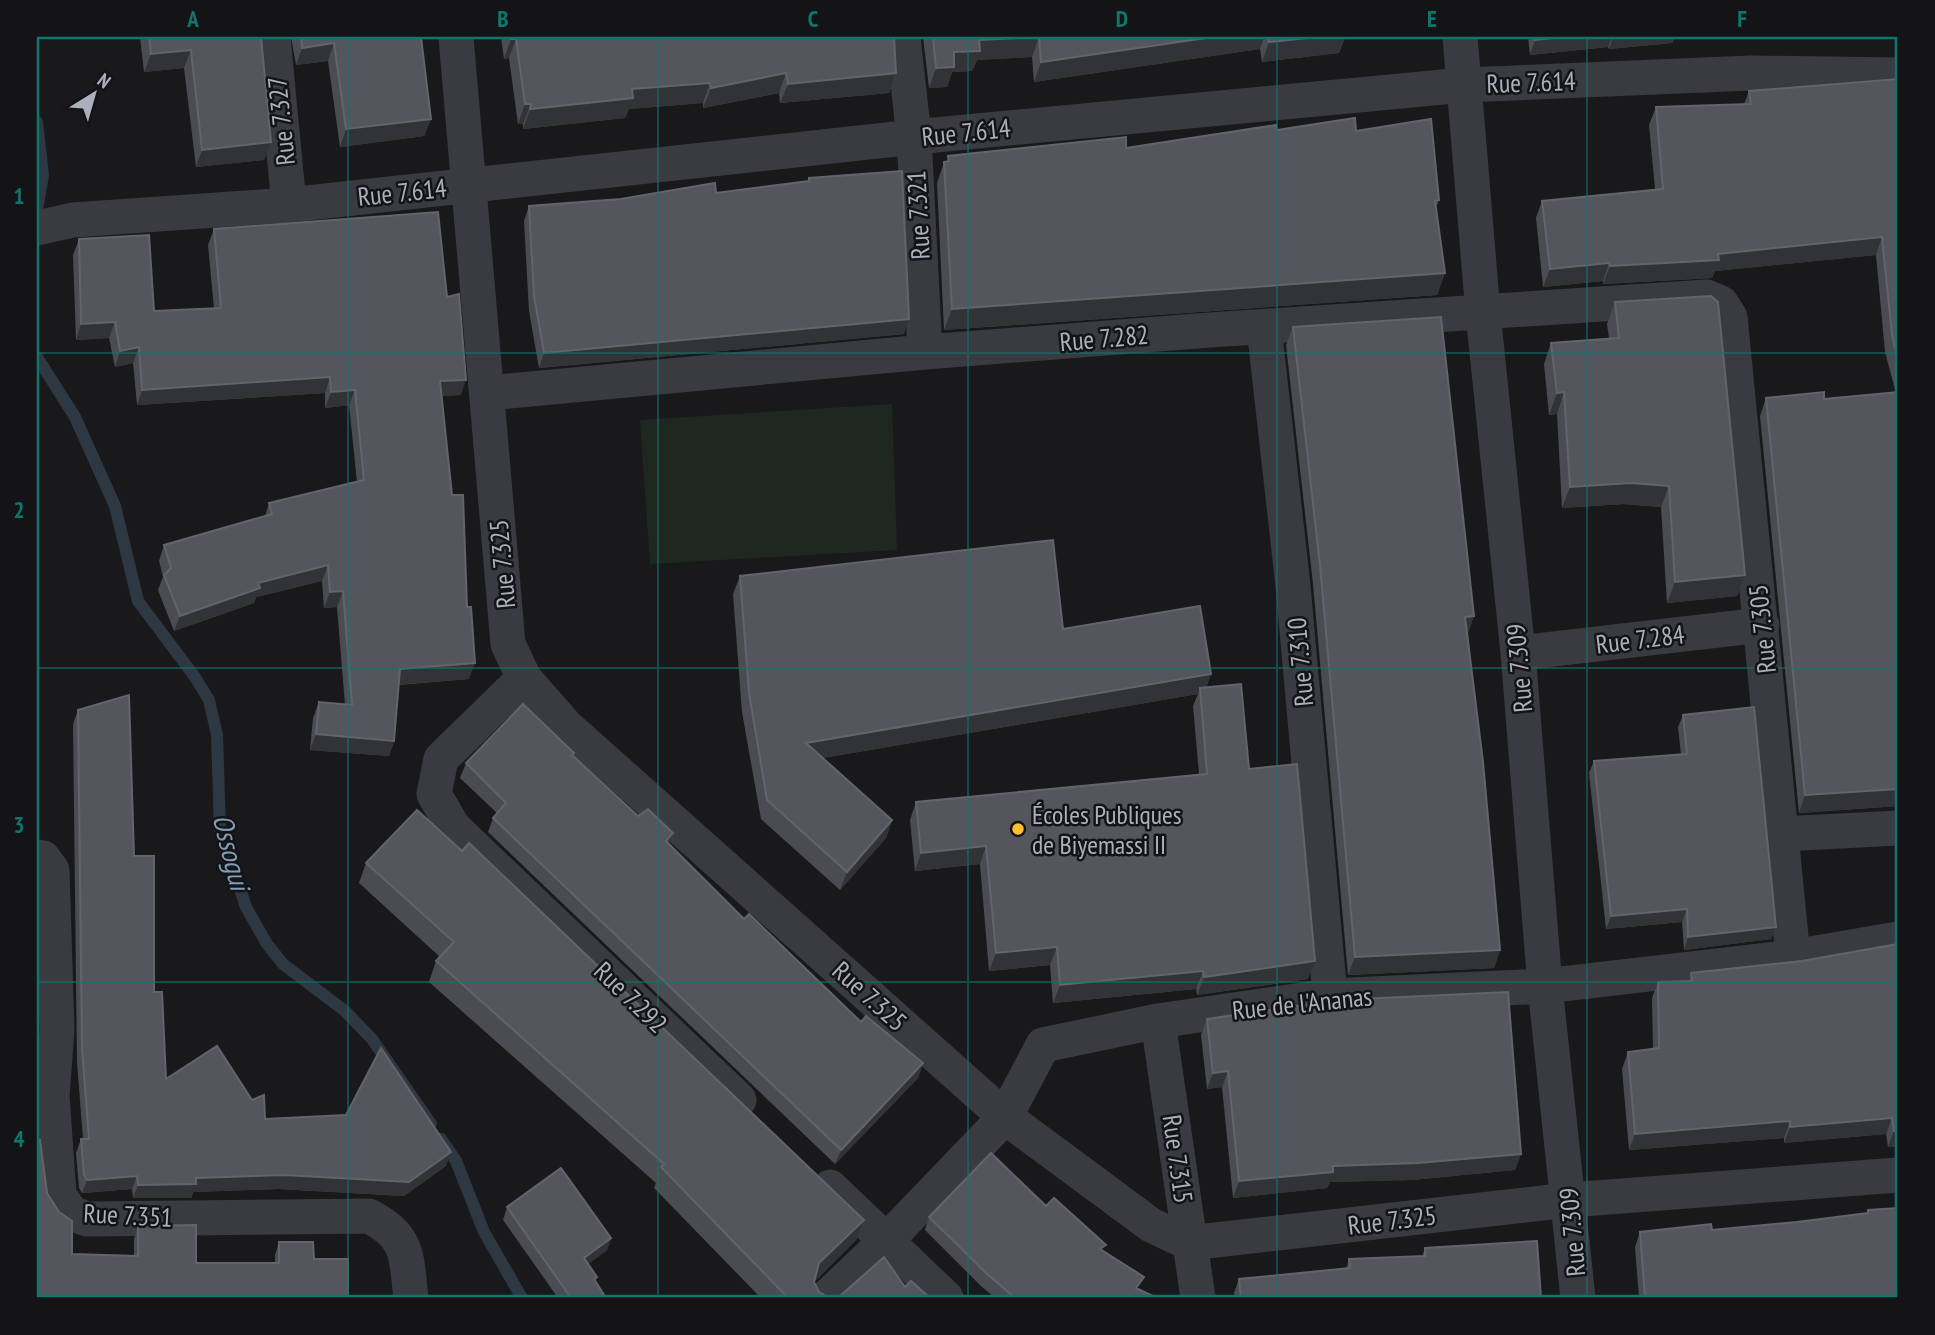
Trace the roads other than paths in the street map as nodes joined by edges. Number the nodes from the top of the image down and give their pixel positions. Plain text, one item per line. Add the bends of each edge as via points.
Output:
1 (273, 37) edge
2 (456, 37) edge
3 (903, 37) edge
4 (1460, 37) edge
5 (1898, 75) edge
6 (1464, 85) junction
7 (914, 137) junction
8 (471, 185) junction
9 (289, 205) junction
10 (37, 228) edge
11 (1721, 303) joint
12 (1483, 313) junction
13 (1264, 327) junction
14 (925, 352) junction
15 (488, 393) junction
16 (1762, 625) junction
17 (1518, 653) junction
18 (524, 678) junction
19 (1898, 828) edge
20 (1782, 834) junction
21 (37, 857) edge
22 (1898, 939) edge
23 (1793, 957) junction
24 (1545, 986) junction
25 (1331, 996) junction
26 (1158, 1021) junction
27 (1006, 1117) junction
28 (765, 1126) edge
29 (805, 1164) edge
30 (1898, 1175) edge
31 (1569, 1200) junction
32 (886, 1241) junction
33 (1189, 1243) junction
34 (411, 1298) edge
35 (826, 1298) edge
36 (946, 1298) edge
37 (1198, 1298) edge
38 (1578, 1298) edge

1 - 9 street, Rue 7.327
2 - 8 street, Rue 7.325
3 - 7 street, Rue 7.321
4 - 6 street, Rue 7.309
5 - 6 street, Rue 7.614 via 1751,73
6 - 7 street, Rue 7.614
6 - 12 street, Rue 7.309
7 - 8 street, Rue 7.614
7 - 14 street, Rue 7.321
8 - 9 street, Rue 7.614
8 - 15 street, Rue 7.325
9 - 10 street, Rue 7.614 via 73,220
11 - 12 street, Rue 7.282 via 1707,298
11 - 16 street, Rue 7.305 via 1730,317
12 - 13 street, Rue 7.282
12 - 17 street, Rue 7.309
13 - 14 street, Rue 7.282
13 - 25 street, Rue 7.310
14 - 15 street, Rue 7.282
15 - 18 street, Rue 7.325 via 508,643
16 - 17 street, Rue 7.284
16 - 20 street, Rue 7.305
17 - 24 street, Rue 7.309
18 - 27 street, Rue 7.325 via 566,726
18 - 28 street, Rue 7.292 via 441,759 434,794 453,827
19 - 20 street
20 - 23 street, Rue 7.305
21 - 34 street, Rue 7.351 via 52,870 57,1030 52,1096 59,1195 71,1213 87,1219 369,1216 391,1227 405,1247
22 - 23 street, Rue de l'Ananas
23 - 24 street, Rue de l'Ananas
24 - 25 street, Rue de l'Ananas
24 - 31 street, Rue 7.309
25 - 26 street, Rue de l'Ananas
26 - 27 street, Rue de l'Ananas via 1043,1045
26 - 33 street, Rue 7.315
27 - 32 street, Rue de l'Ananas
27 - 33 street, Rue 7.325 via 1151,1224
29 - 32 street
30 - 31 street, Rue 7.325
31 - 33 street, Rue 7.325
31 - 38 street, Rue 7.309
32 - 35 street, Rue de l'Ananas
32 - 36 street
33 - 37 street, Rue 7.315

